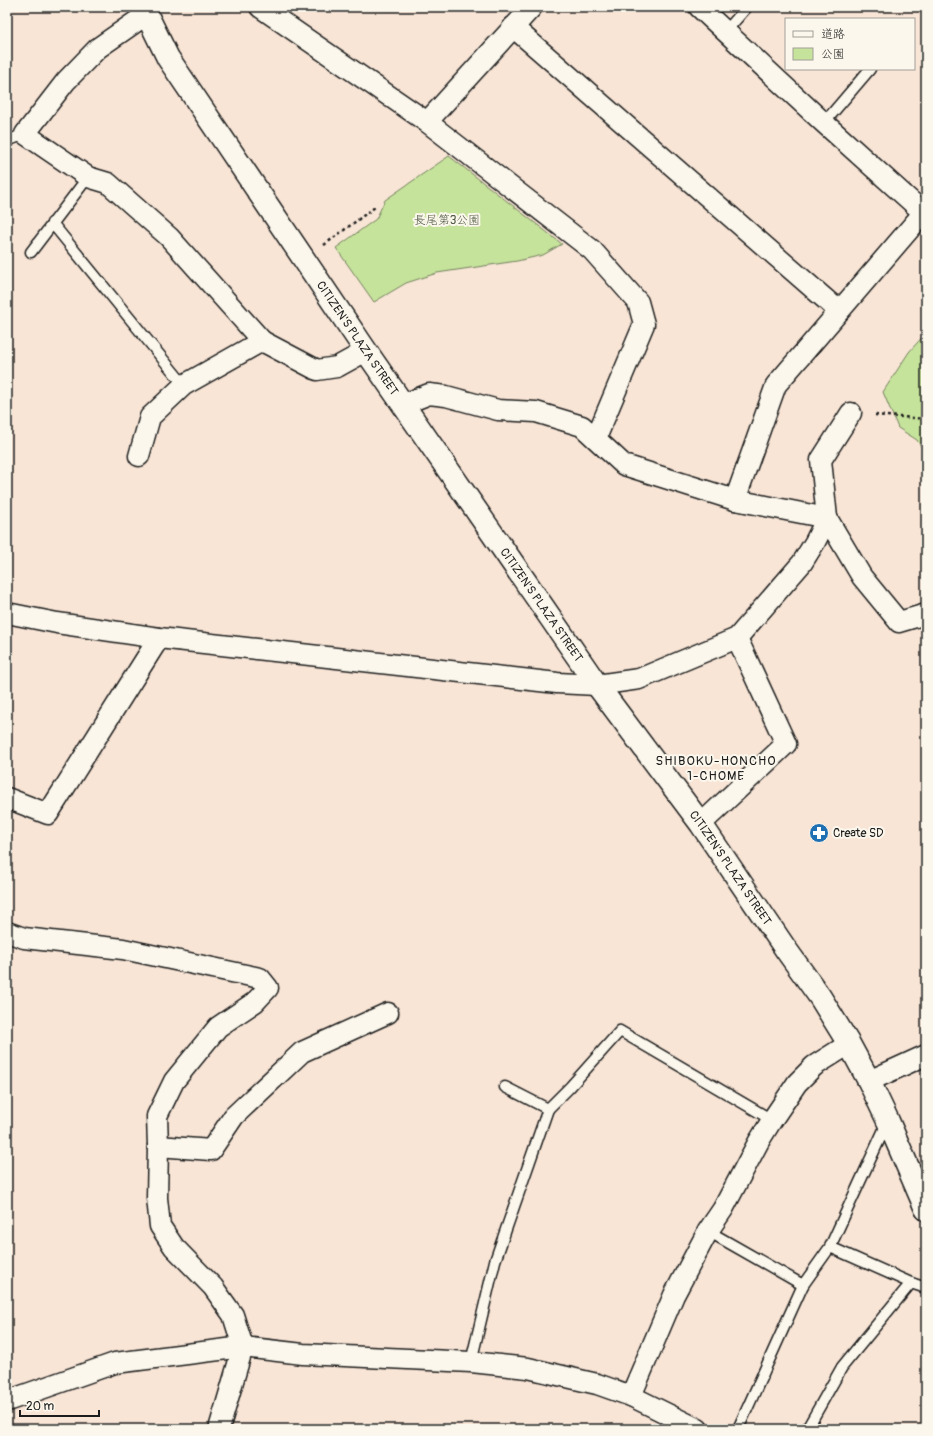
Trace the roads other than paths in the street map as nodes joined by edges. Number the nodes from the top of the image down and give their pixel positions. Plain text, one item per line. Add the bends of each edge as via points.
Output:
1 (260, 7) edge
2 (532, 7) edge
3 (699, 7) edge
4 (747, 7) edge
5 (145, 10) edge
6 (513, 27) junction
7 (726, 31) junction
8 (870, 70) edge
9 (427, 122) junction
10 (824, 122) junction
11 (16, 138) edge
12 (88, 177) junction
13 (925, 212) edge
14 (52, 223) junction
15 (31, 252) dead end
16 (839, 311) junction
17 (262, 341) junction
18 (366, 351) junction
19 (184, 385) junction
20 (404, 404) junction
21 (851, 413) road end
22 (596, 438) junction
23 (139, 456) dead end
24 (735, 500) junction
25 (827, 518) junction
26 (7, 613) edge
27 (926, 614) edge
28 (159, 638) junction
29 (737, 638) junction
30 (598, 685) junction
31 (7, 798) edge
32 (701, 824) junction
33 (7, 932) edge
34 (388, 1013) dead end
35 (849, 1044) junction
36 (926, 1055) edge
37 (869, 1081) junction
38 (505, 1087) dead end
39 (548, 1109) junction
40 (772, 1120) junction
41 (888, 1121) junction
42 (158, 1146) junction
43 (926, 1209) edge
44 (708, 1231) junction
45 (830, 1247) junction
46 (911, 1283) junction
47 (803, 1285) junction
48 (926, 1288) edge
49 (243, 1347) junction
50 (471, 1362) junction
51 (631, 1396) junction
52 (7, 1401) edge
53 (219, 1429) edge
54 (698, 1429) edge
55 (738, 1429) edge
56 (807, 1429) edge

1 - 9 street
2 - 6 street
3 - 7 street
4 - 7 lane
5 - 11 street via 98,48
5 - 18 street, CITIZEN'S PLAZA STREET via 168,58
6 - 9 street
6 - 16 street
7 - 10 street
8 - 10 lane
9 - 22 street via 592,250 638,302 644,324
10 - 13 street
11 - 12 street
12 - 14 lane
12 - 17 street via 108,184 169,237
13 - 16 street
14 - 15 lane
14 - 19 lane
16 - 24 street via 776,385
17 - 18 street via 317,370 337,367
17 - 19 street
18 - 20 street, CITIZEN'S PLAZA STREET
19 - 23 street via 150,417
20 - 22 street via 429,394 446,396 498,410 536,412 582,426
20 - 30 street, CITIZEN'S PLAZA STREET
21 - 25 street via 821,460
22 - 24 street via 624,465
24 - 25 street
25 - 27 street via 862,577 899,622
25 - 29 street via 802,563
26 - 28 street via 57,624
28 - 30 street via 557,683
28 - 31 street via 48,814
29 - 30 street via 639,679
29 - 32 street via 786,744
30 - 32 street, CITIZEN'S PLAZA STREET
32 - 35 street, CITIZEN'S PLAZA STREET via 820,997
33 - 42 street via 24,938 123,949 260,978 268,988 255,1002 218,1027 174,1081 157,1116
34 - 42 street via 302,1052 234,1116 211,1150
35 - 37 street, CITIZEN'S PLAZA STREET
35 - 40 street via 814,1066 797,1083
36 - 37 street
37 - 41 street, CITIZEN'S PLAZA STREET
38 - 39 lane
39 - 40 lane via 620,1031
39 - 50 lane via 495,1261
40 - 44 street via 723,1209
41 - 43 street, CITIZEN'S PLAZA STREET
41 - 45 lane
42 - 49 street via 157,1198 160,1226 174,1247 213,1287 233,1315
44 - 47 lane
44 - 51 street via 674,1295
45 - 46 lane
45 - 47 lane
46 - 48 lane
46 - 56 lane via 842,1367
47 - 55 lane
49 - 50 street via 303,1354
49 - 52 street via 114,1363
49 - 53 street
50 - 51 street via 528,1368 597,1384
51 - 54 street

